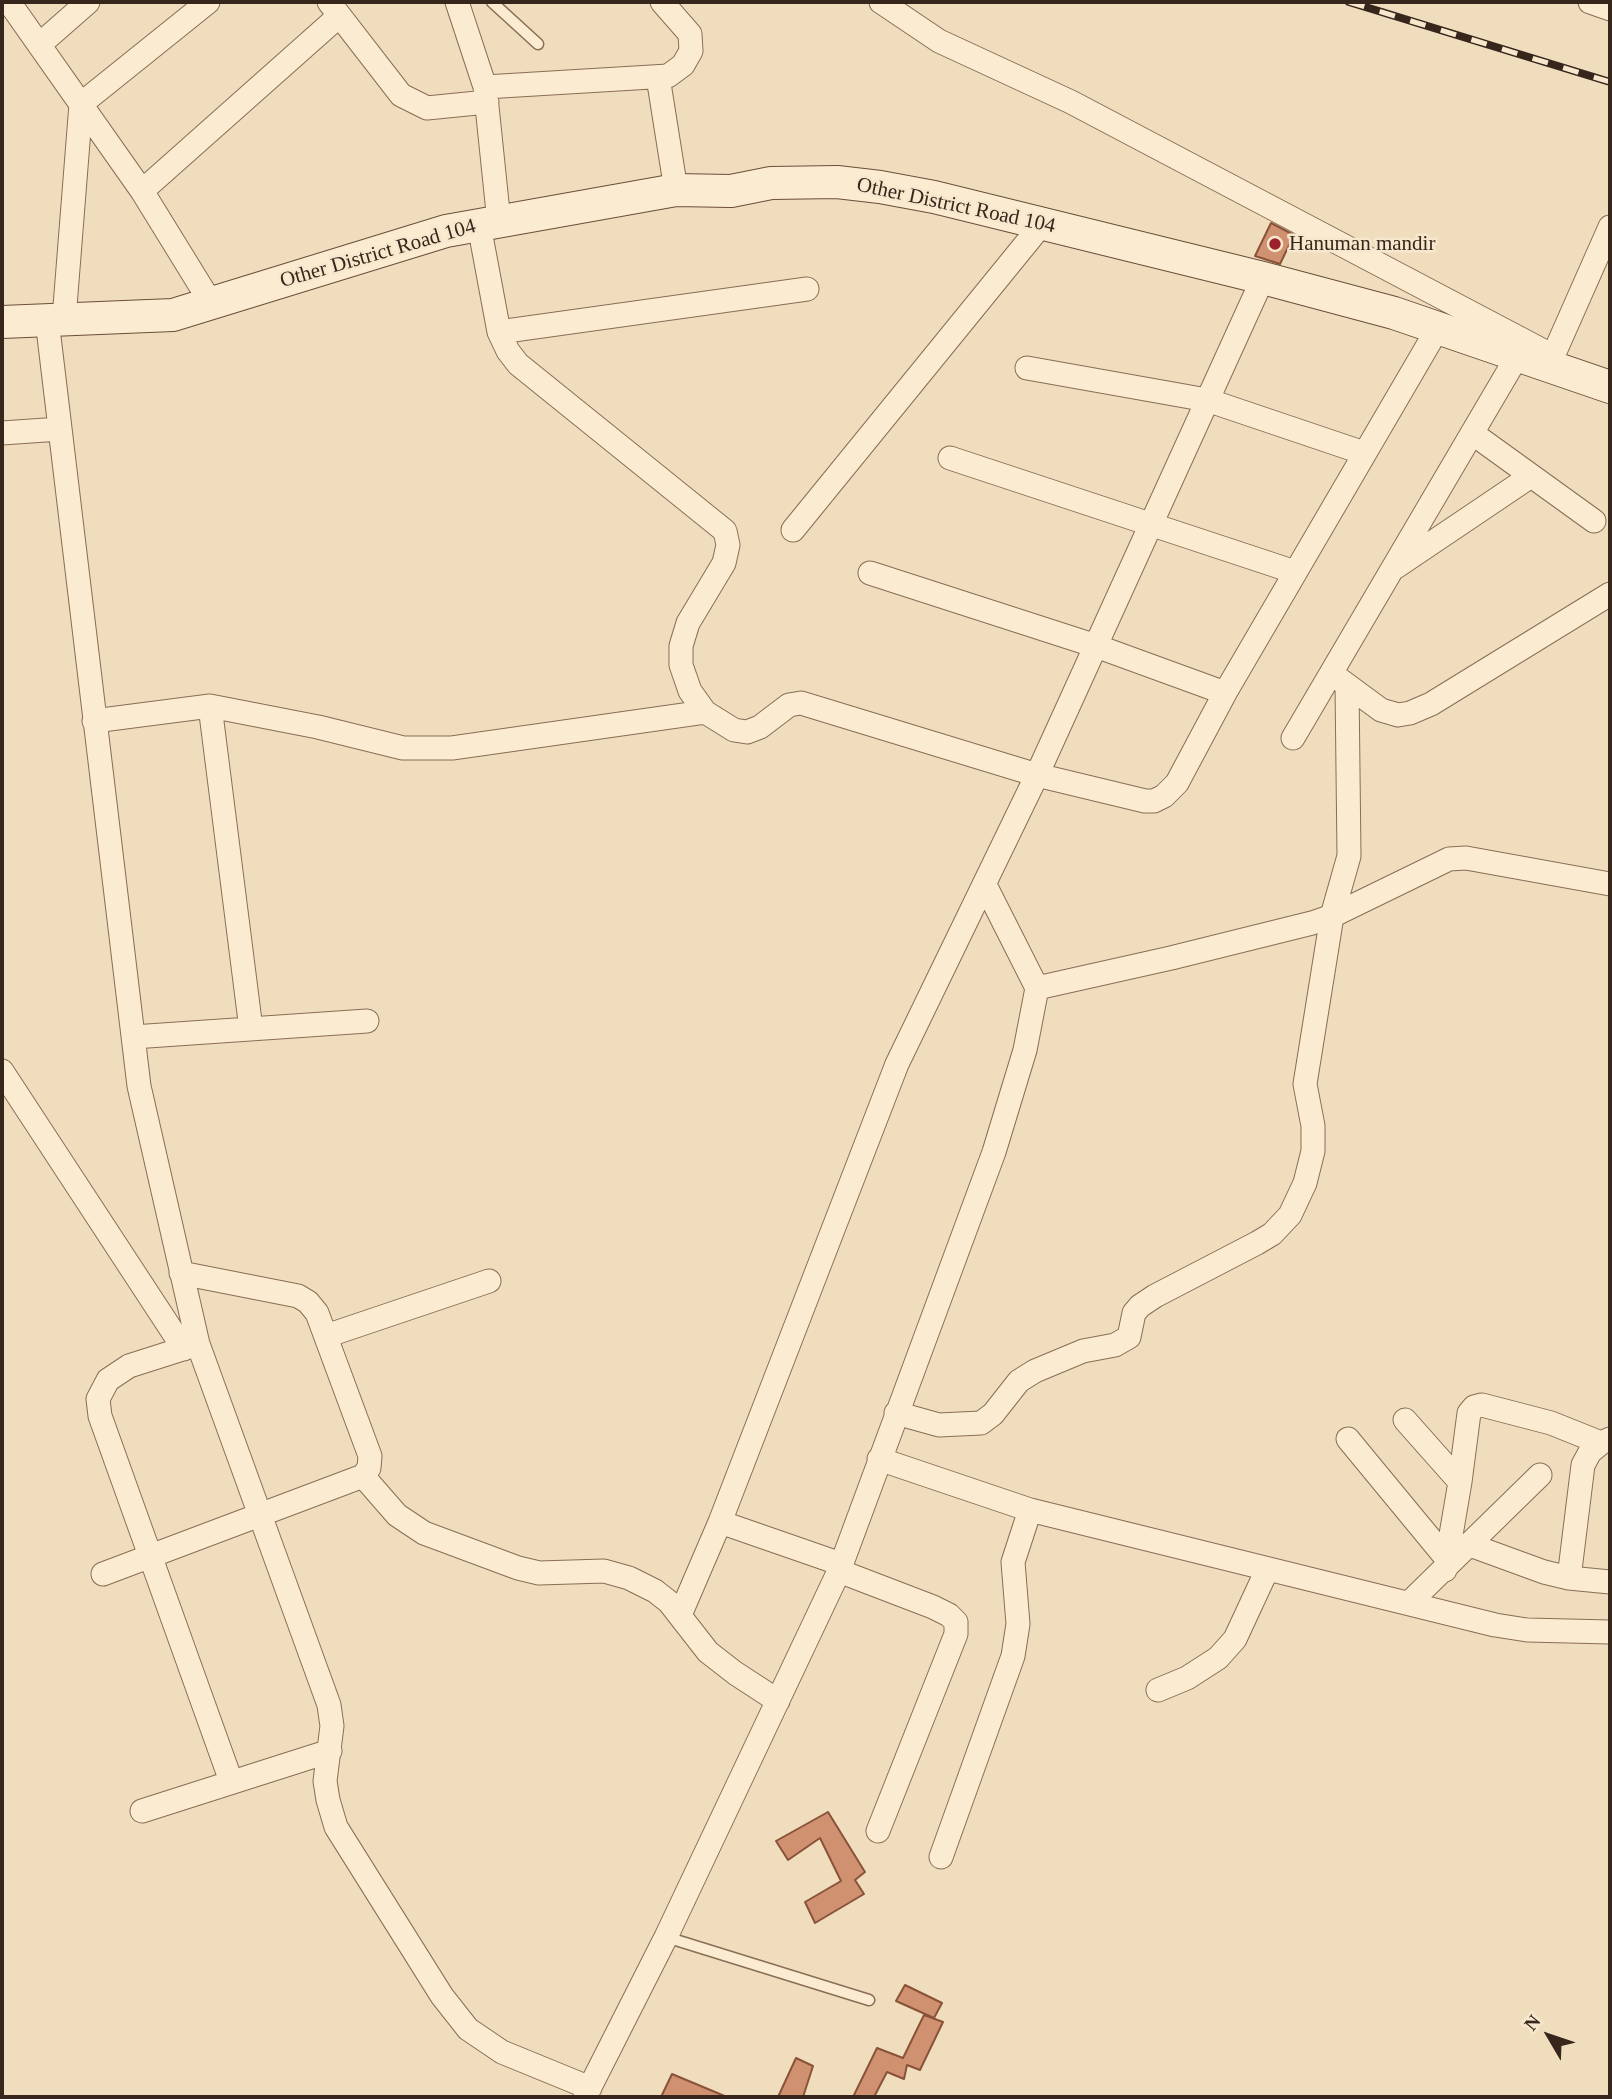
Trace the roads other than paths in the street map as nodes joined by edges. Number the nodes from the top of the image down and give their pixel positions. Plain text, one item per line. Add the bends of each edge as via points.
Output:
1 (9, 2) edge
2 (89, 2) edge
3 (208, 2) edge
4 (457, 2) edge
5 (492, 2) edge
6 (662, 2) edge
7 (881, 2) edge
8 (1590, 2) edge
9 (334, 9) edge
10 (1610, 9) edge
11 (538, 44) dead end
12 (39, 45) junction
13 (657, 77) junction
14 (486, 94) junction
15 (81, 104) junction
16 (676, 190) junction
17 (142, 191) junction
18 (489, 223) junction
19 (1042, 224) junction
20 (1610, 228) edge
21 (1263, 278) junction
22 (807, 289) dead end
23 (211, 303) junction
24 (55, 320) junction
25 (2, 322) edge
26 (1438, 328) junction
27 (499, 332) junction
28 (1518, 355) junction
29 (1553, 356) junction
30 (1027, 368) dead end
31 (1610, 386) edge
32 (1207, 400) junction
33 (60, 429) junction
34 (2, 433) edge
35 (1472, 433) junction
36 (1364, 453) junction
37 (950, 458) dead end
38 (1531, 476) junction
39 (1594, 521) dead end
40 (1151, 524) junction
41 (793, 530) dead end
42 (1391, 571) junction
43 (1295, 572) junction
44 (870, 573) dead end
45 (1610, 594) edge
46 (1096, 646) junction
47 (1339, 679) junction
48 (1225, 693) junction
49 (210, 706) junction
50 (705, 712) junction
51 (94, 721) junction
52 (1293, 738) dead end
53 (1037, 775) junction
54 (1610, 884) edge
55 (985, 885) junction
56 (1332, 916) junction
57 (1037, 988) junction
58 (367, 1021) dead end
59 (251, 1029) junction
60 (133, 1037) junction
61 (2, 1071) edge
62 (181, 1273) junction
63 (489, 1281) dead end
64 (326, 1336) junction
65 (191, 1347) junction
66 (896, 1413) junction
67 (1405, 1420) dead end
68 (1348, 1439) dead end
69 (1606, 1441) edge
70 (879, 1460) junction
71 (1540, 1475) dead end
72 (363, 1476) junction
73 (1460, 1482) junction
74 (1030, 1510) junction
75 (260, 1516) junction
76 (720, 1522) junction
77 (1470, 1545) junction
78 (152, 1556) junction
79 (1446, 1564) junction
80 (840, 1567) junction
81 (1267, 1570) junction
82 (103, 1574) dead end
83 (1569, 1578) junction
84 (1610, 1582) edge
85 (1409, 1603) junction
86 (680, 1615) junction
87 (1610, 1632) edge
88 (1158, 1690) dead end
89 (778, 1701) junction
90 (330, 1751) junction
91 (231, 1781) junction
92 (142, 1811) dead end
93 (878, 1831) dead end
94 (940, 1857) dead end
95 (666, 1937) junction
96 (869, 2000) dead end
97 (587, 2092) edge

1 - 12 street
2 - 12 street
3 - 15 street
4 - 14 street
5 - 11 lane
6 - 13 street via 690,34 691,51 683,65 668,76
7 - 29 street via 939,41 1071,102
8 - 10 street
9 - 14 street via 401,95 427,108
9 - 17 street
12 - 15 street
13 - 14 street
13 - 16 street
14 - 18 street
15 - 17 street
15 - 24 street
16 - 18 street, Other District Road 104
16 - 19 street, Other District Road 104 via 731,191 771,183 837,182 934,197
17 - 23 street
18 - 23 street, Other District Road 104 via 446,231
18 - 27 street
19 - 21 street, Other District Road 104
19 - 41 street
20 - 29 street
21 - 26 street, Other District Road 104
21 - 32 street
22 - 27 street
23 - 24 street, Other District Road 104 via 173,315
24 - 25 street, Other District Road 104
24 - 33 street
26 - 28 street, Other District Road 104
26 - 36 street
27 - 50 street via 518,364 724,531 728,545 724,563 688,623 681,646 681,664 690,691
28 - 31 street, Other District Road 104
28 - 35 street
29 - 31 street
30 - 32 street
32 - 36 street
32 - 40 street
33 - 34 street
33 - 51 street
35 - 38 street
35 - 42 street
36 - 43 street
37 - 40 street
38 - 39 street
38 - 42 street
40 - 43 street
40 - 46 street
42 - 47 street
43 - 48 street
44 - 46 street
45 - 47 street via 1410,713 1381,710
46 - 48 street
46 - 53 street
47 - 52 street
47 - 56 street via 1349,856
48 - 53 street via 1177,783 1154,801
49 - 50 street via 403,748 453,748
49 - 51 street
49 - 59 street
50 - 53 street via 747,732 789,705 801,703
51 - 60 street
53 - 55 street
54 - 56 street via 1466,858 1449,859
55 - 57 street
55 - 76 street via 897,1064
56 - 57 street
56 - 66 street via 1305,1084 1313,1151 1290,1215 1258,1243 1140,1306 1129,1337 1115,1345 1083,1351 1019,1381 981,1423 939,1425
57 - 66 street via 1025,1050 994,1152
58 - 59 street
59 - 60 street
60 - 62 street via 139,1086
61 - 65 street
62 - 64 street via 298,1296 317,1313
62 - 65 street
63 - 64 street
64 - 72 street via 370,1455
65 - 75 street
65 - 78 street via 129,1366 108,1380 98,1399 100,1416
66 - 70 street
67 - 73 street
68 - 79 street
69 - 73 street via 1482,1405 1474,1407 1469,1413
69 - 83 street via 1590,1452 1583,1465
70 - 74 street
70 - 80 street
71 - 77 street
72 - 75 street
72 - 86 street via 397,1515 425,1533 539,1573 604,1572 629,1578 655,1591
73 - 79 street
74 - 81 street
74 - 94 street via 1013,1562 1018,1624 1013,1656
75 - 78 street
75 - 90 street via 329,1705
76 - 80 street
76 - 86 street
77 - 79 street
77 - 83 street
78 - 82 street
78 - 91 street
79 - 85 street
80 - 89 street
80 - 93 street via 933,1607 956,1622 956,1634
81 - 85 street
81 - 88 street via 1235,1639 1218,1658
83 - 84 street
85 - 87 street via 1516,1629
86 - 89 street via 708,1652
89 - 95 street
90 - 91 street
90 - 97 street via 326,1781 337,1827 442,1996 468,2029 502,2052
91 - 92 street
95 - 96 lane
95 - 97 street

